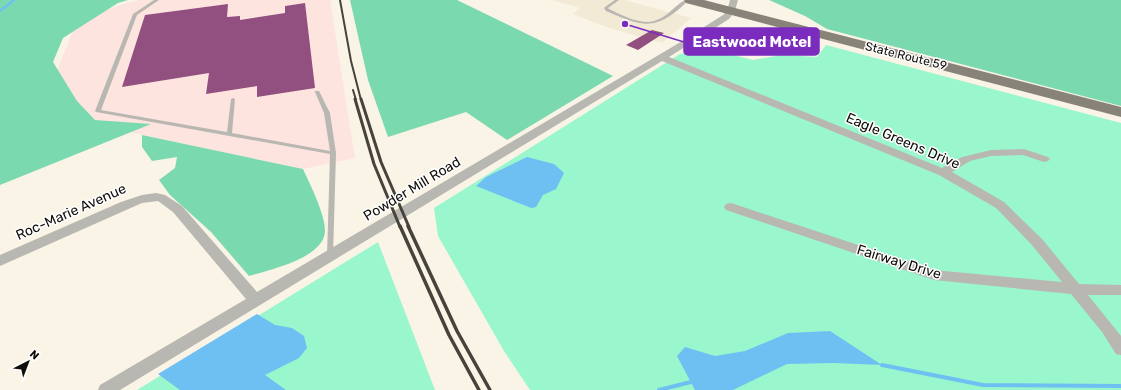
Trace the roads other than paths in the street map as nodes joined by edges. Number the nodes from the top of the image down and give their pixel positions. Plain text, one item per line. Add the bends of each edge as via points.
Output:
1 (157, 0) edge
2 (617, 0) edge
3 (687, 0) edge
4 (690, 0) edge
5 (733, 5) edge
6 (662, 57) junction
7 (317, 92) dead end
8 (233, 99) dead end
9 (1121, 112) edge
10 (229, 135) junction
11 (332, 153) junction
12 (1044, 159) dead end
13 (943, 172) junction
14 (730, 207) dead end
15 (330, 256) junction
16 (0, 261) edge
17 (1076, 289) junction
18 (1121, 290) edge
19 (256, 301) junction
20 (1121, 349) edge
21 (106, 390) edge

1 - 10 lane via 135,14 98,111
2 - 3 lane via 606,8 607,10 634,20 651,22 662,18
4 - 5 main road, State Route 59
5 - 6 street, Powder Mill Road via 726,17
5 - 9 main road, State Route 59
6 - 13 street, Eagle Greens Drive
6 - 15 street, Powder Mill Road
7 - 11 lane via 327,113
8 - 10 lane
10 - 11 lane
11 - 15 lane
12 - 13 street via 1024,152 991,153 966,159
13 - 17 street, Eagle Greens Drive via 1000,205 1037,242
14 - 17 street, Fairway Drive via 934,275
15 - 19 street, Powder Mill Road
16 - 19 street, Roc-Marie Avenue via 125,205 142,199 161,198 180,213
17 - 18 street, Fairway Drive
17 - 20 street, Eagle Greens Drive
19 - 21 street, Powder Mill Road

